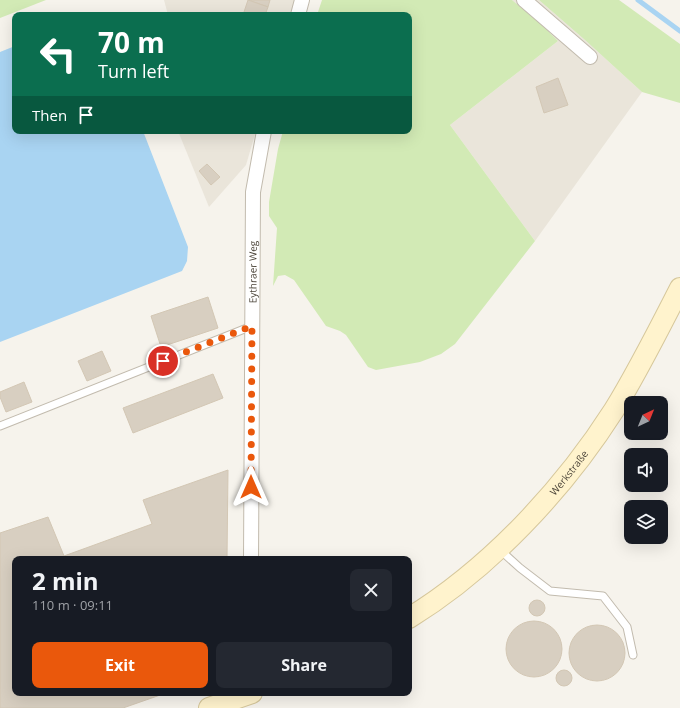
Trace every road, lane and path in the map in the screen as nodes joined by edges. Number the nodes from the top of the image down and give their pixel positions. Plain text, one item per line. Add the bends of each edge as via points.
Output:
1 (302, 0) edge
2 (524, 0) edge
3 (299, 12) edge
4 (590, 57) dead end
5 (263, 134) edge
6 (680, 288) edge
7 (252, 326) junction
8 (0, 426) edge
9 (499, 549) junction
10 (250, 556) edge
11 (412, 616) edge
12 (633, 655) dead end
13 (243, 696) edge
14 (209, 708) edge

1 - 3 street
2 - 4 street
5 - 7 street, Eythraer Weg via 253,192
6 - 9 main road, Werkstraße via 614,410 586,452 555,491
7 - 8 lane
7 - 10 street, Eythraer Weg
9 - 11 main road, Werkstraße via 458,584
9 - 12 lane via 550,591 603,596 627,627
13 - 14 main road

